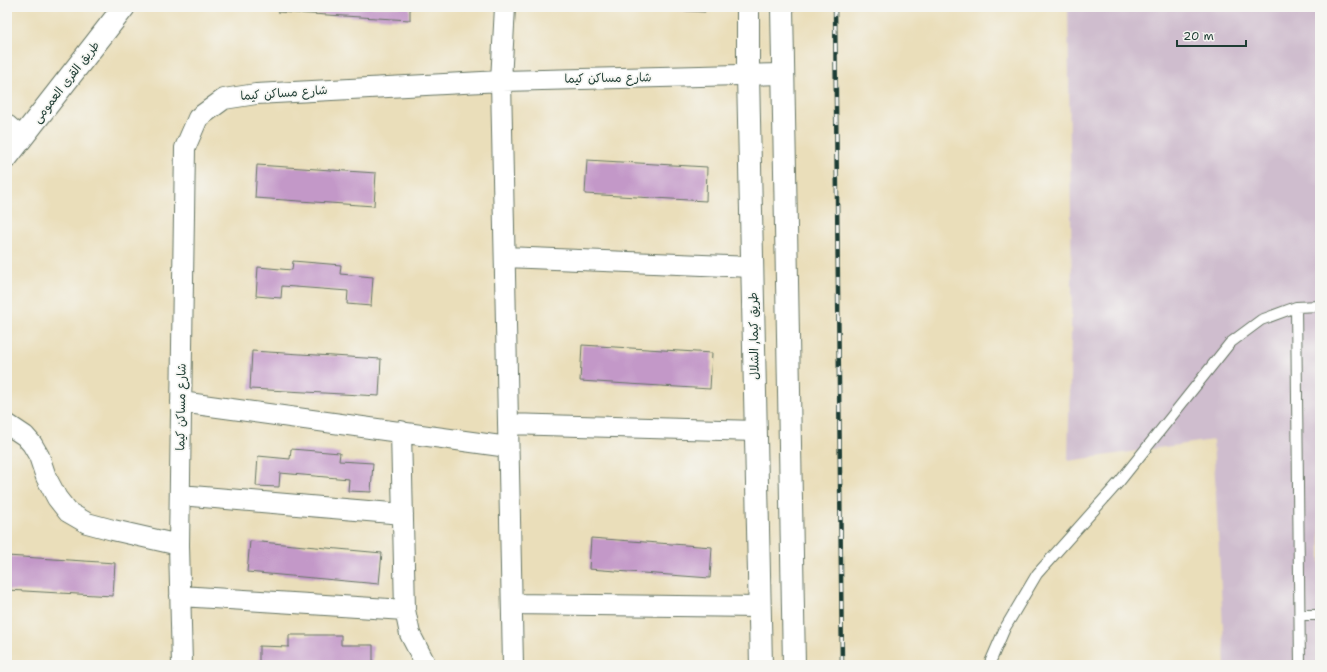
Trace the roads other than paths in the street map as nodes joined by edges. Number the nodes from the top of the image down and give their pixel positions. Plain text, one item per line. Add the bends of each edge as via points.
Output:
1 (124, 7) edge
2 (505, 7) edge
3 (748, 7) edge
4 (782, 7) edge
5 (782, 74) junction
6 (748, 75) junction
7 (501, 81) junction
8 (15, 132) edge
9 (7, 157) edge
10 (505, 257) junction
11 (752, 267) junction
12 (1320, 306) edge
13 (1296, 307) junction
14 (181, 402) junction
15 (7, 424) edge
16 (508, 424) junction
17 (402, 431) junction
18 (756, 431) junction
19 (508, 447) junction
20 (180, 495) junction
21 (403, 514) junction
22 (179, 545) junction
23 (180, 596) junction
24 (512, 604) junction
25 (759, 607) junction
26 (406, 610) junction
27 (1299, 615) junction
28 (1320, 615) edge
29 (182, 665) edge
30 (426, 665) edge
31 (513, 665) edge
32 (761, 665) edge
33 (794, 665) edge
34 (989, 665) edge
35 (1300, 665) edge

1 - 8 main road, طريق القرى العمومى
2 - 7 street
3 - 6 main road, طريق كيما, الشلال
4 - 5 main road
5 - 6 street, شارع مساكن كيما
5 - 33 main road
6 - 7 street, شارع مساكن كيما
6 - 11 main road, طريق كيما, الشلال
7 - 10 street
7 - 14 street, شارع مساكن كيما via 256,94 224,99 198,118 185,148
8 - 9 main road, طريق القرى العمومى
10 - 11 street
10 - 16 street
11 - 18 main road, طريق كيما, الشلال
12 - 13 lane
13 - 27 lane
13 - 34 lane via 1261,320 1230,343 1120,482 1037,574 1005,628
14 - 17 street
14 - 20 street, شارع مساكن كيما
15 - 22 street via 32,444 57,498 68,512 87,523
16 - 18 street
16 - 19 street
17 - 19 street
17 - 21 street
18 - 25 main road, طريق كيما, الشلال
19 - 24 street
20 - 21 street
20 - 22 street, شارع مساكن كيما
21 - 26 street
22 - 23 street, شارع مساكن كيما
23 - 26 street
23 - 29 street, شارع مساكن كيما
24 - 25 street
24 - 31 street
25 - 32 main road, طريق كيما, الشلال
26 - 30 street via 410,634
27 - 28 lane
27 - 35 lane

